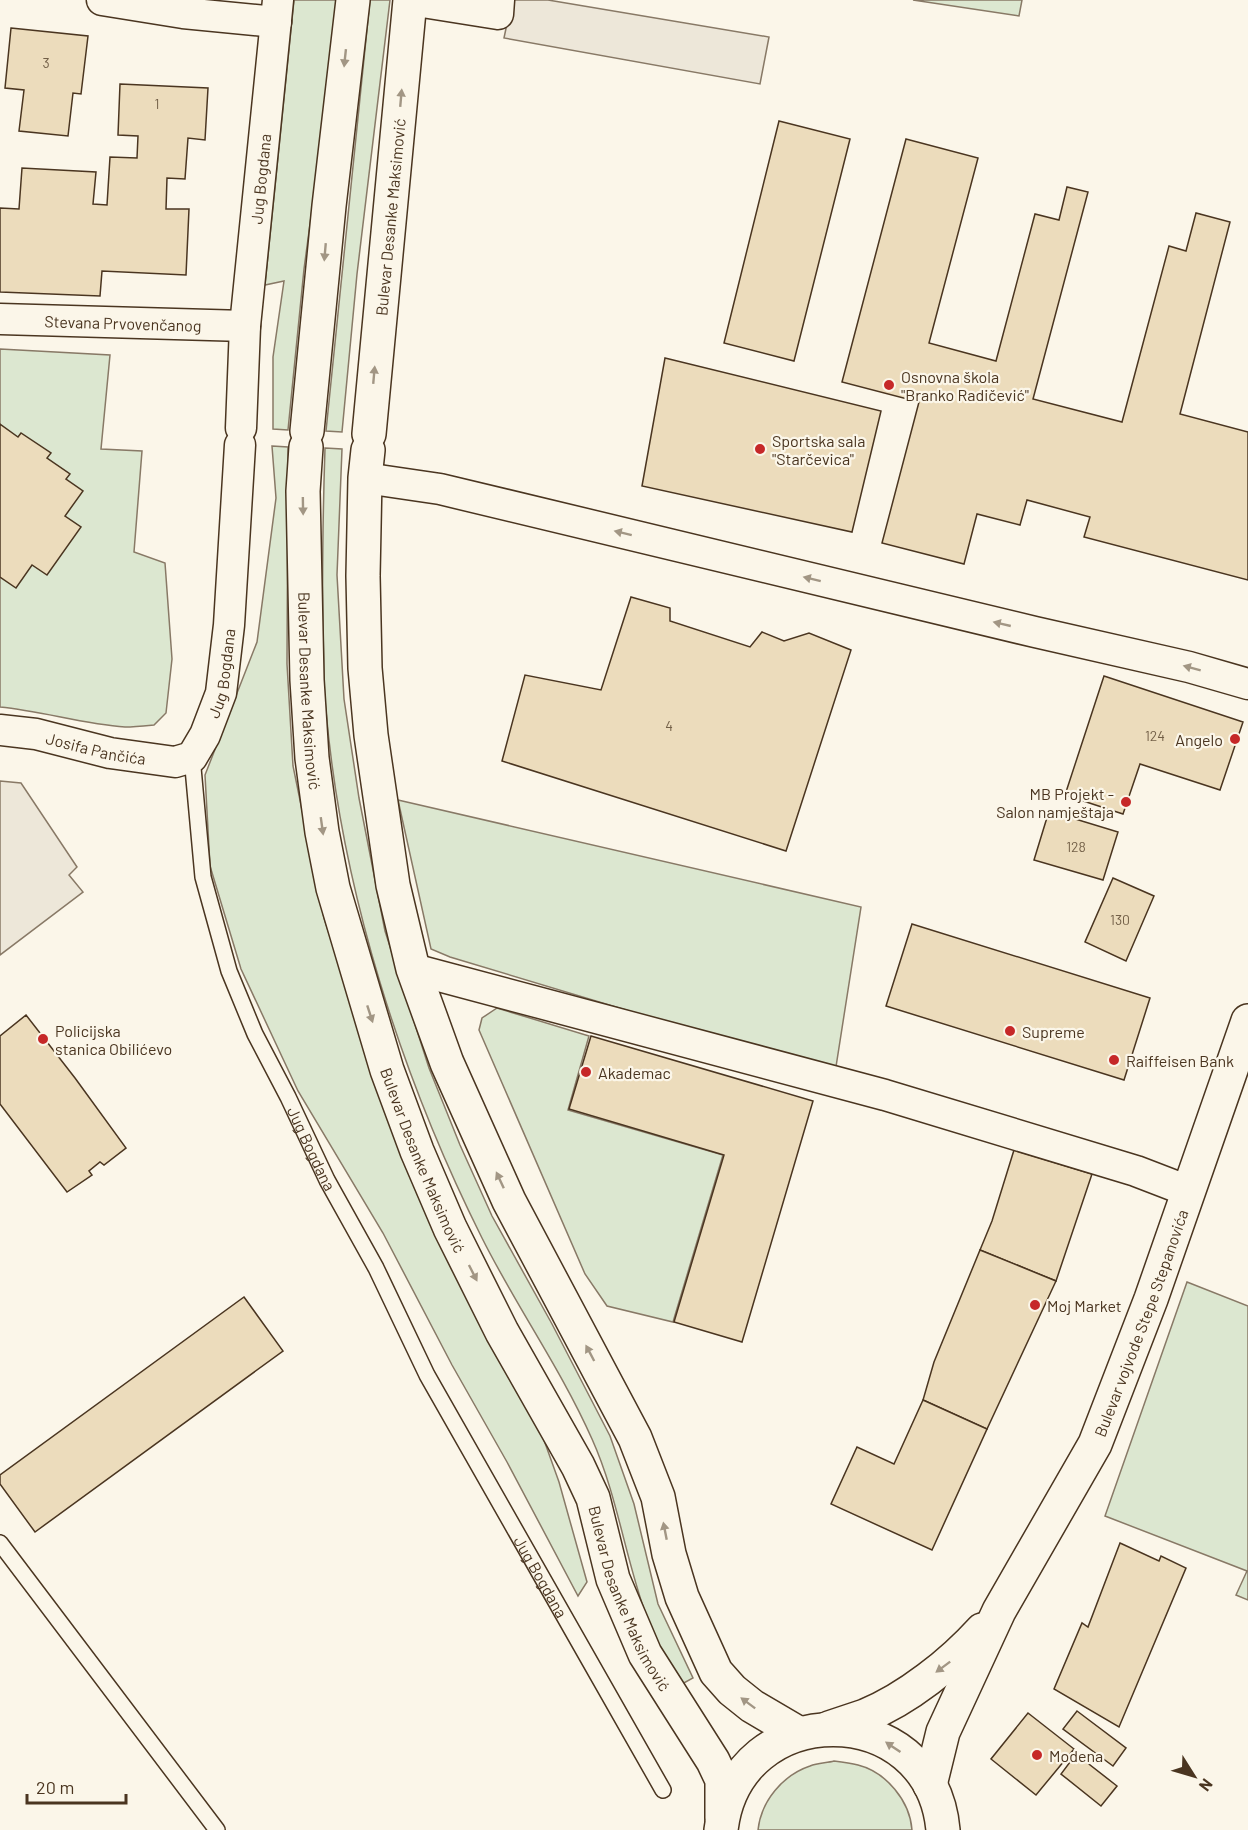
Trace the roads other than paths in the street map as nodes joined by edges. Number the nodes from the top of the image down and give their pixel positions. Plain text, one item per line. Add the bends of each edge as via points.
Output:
1 (102, 0) edge
2 (352, 0) edge
3 (410, 0) edge
4 (499, 0) edge
5 (277, 11) edge
6 (0, 319) edge
7 (245, 326) junction
8 (367, 454) junction
9 (1248, 684) edge
10 (0, 730) edge
11 (192, 757) junction
12 (413, 969) junction
13 (1248, 1021) edge
14 (1188, 1191) junction
15 (0, 1543) edge
16 (999, 1611) junction
17 (829, 1728) junction
18 (798, 1733) junction
19 (930, 1785) junction
20 (663, 1790) dead end
21 (722, 1824) edge
22 (217, 1830) edge
23 (943, 1830) edge

1 - 5 street via 183,13
2 -> 21 main road, Bulevar Desanke Maksimović via 303,502 312,758 333,888 387,1070 413,1141 450,1228 502,1332 593,1498 613,1580 636,1636 722,1780
3 - 4 street via 498,14
8 -> 3 main road, Bulevar Desanke Maksimović
5 - 7 street, Jug Bogdana
6 - 7 street, Stevana Prvovenčanog
7 - 11 street, Jug Bogdana via 229,625 221,693
9 -> 8 street via 440,489
8 - 12 main road, Bulevar Desanke Maksimović via 364,656 371,735 393,885
10 - 11 street, Josifa Pančića via 36,734 110,753 175,762
11 - 20 lane, Jug Bogdana via 203,877 229,971 255,1034 427,1375
12 - 14 street via 885,1095 1136,1171
18 -> 12 main road, Bulevar Desanke Maksimović via 752,1706 716,1672 682,1597 658,1497 635,1437 509,1201 447,1063
13 - 14 main road, Bulevar vojvode Stepe Stepanovića
14 - 16 main road, Bulevar vojvode Stepe Stepanovića via 1095,1444
15 - 22 lane
16 -> 17 main road, Bulevar vojvode Stepe Stepanovića via 961,1652 908,1692 866,1715
16 - 19 main road, Bulevar vojvode Stepe Stepanovića via 944,1732
17 - 18 main road
19 -> 17 main road via 888,1743 850,1729
18 - 21 main road via 779,1741 748,1766 732,1790
19 - 23 main road

